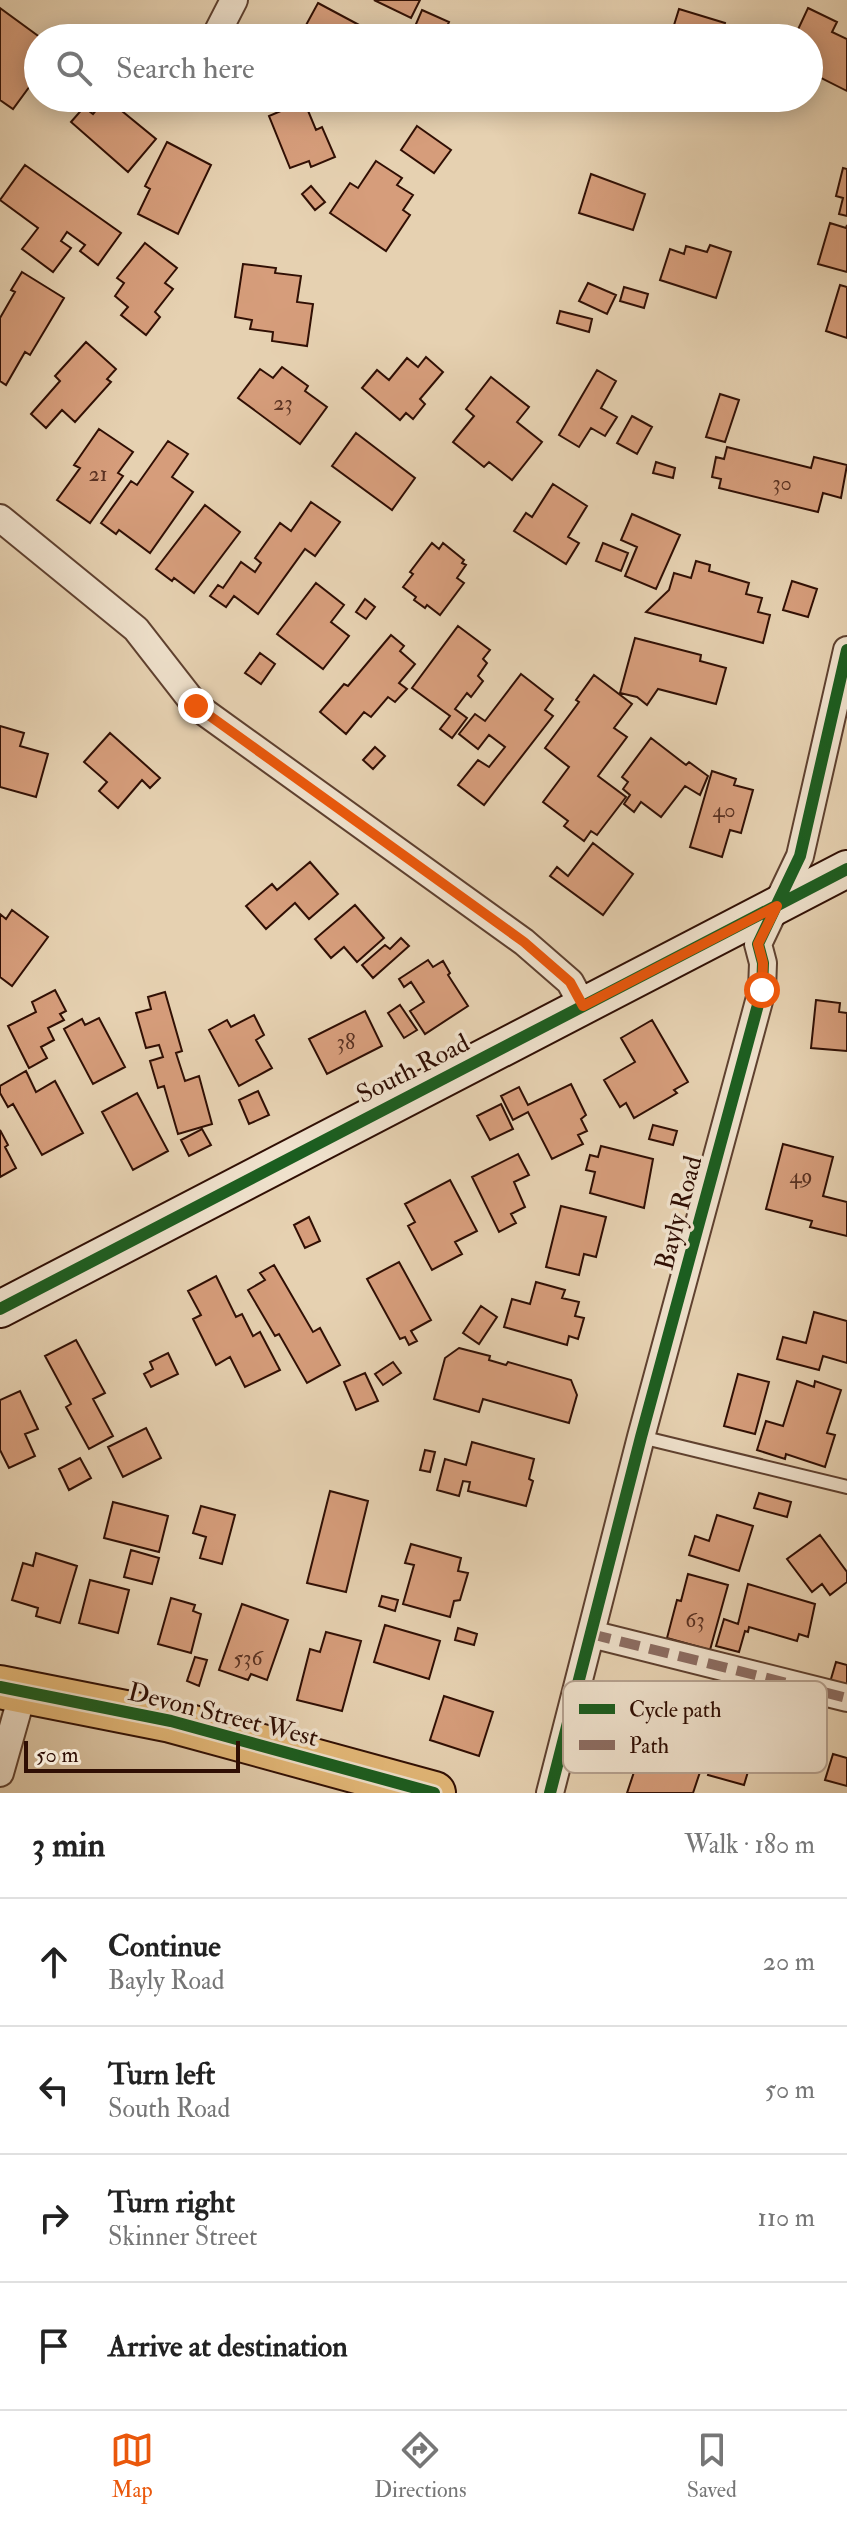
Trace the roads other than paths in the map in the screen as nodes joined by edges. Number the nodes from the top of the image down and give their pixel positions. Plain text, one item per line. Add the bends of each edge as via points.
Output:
1 (234, 0) edge
2 (222, 24) edge
3 (0, 518) edge
4 (847, 650) edge
5 (847, 869) edge
6 (777, 906) junction
7 (583, 1006) junction
8 (0, 1309) edge
9 (641, 1437) junction
10 (847, 1487) edge
11 (591, 1634) junction
12 (579, 1681) edge
13 (779, 1681) edge
14 (11, 1689) edge
15 (827, 1693) edge
16 (847, 1698) edge
17 (563, 1743) edge
18 (0, 1773) edge
19 (434, 1793) edge
20 (550, 1793) edge

1 - 2 street
3 - 7 street via 136,629 196,706 524,942 570,982
4 - 6 street, Bayly Road via 800,856
5 - 6 street, South Road
6 - 7 street, South Road
6 - 9 street, Bayly Road via 758,944 762,990
7 - 8 street, South Road
9 - 10 lane
9 - 11 street, Bayly Road
11 - 12 street, Bayly Road
11 - 13 street
14 - 18 street
14 - 19 main road, Devon Street West via 171,1721
15 - 16 street
17 - 20 street, Bayly Road

